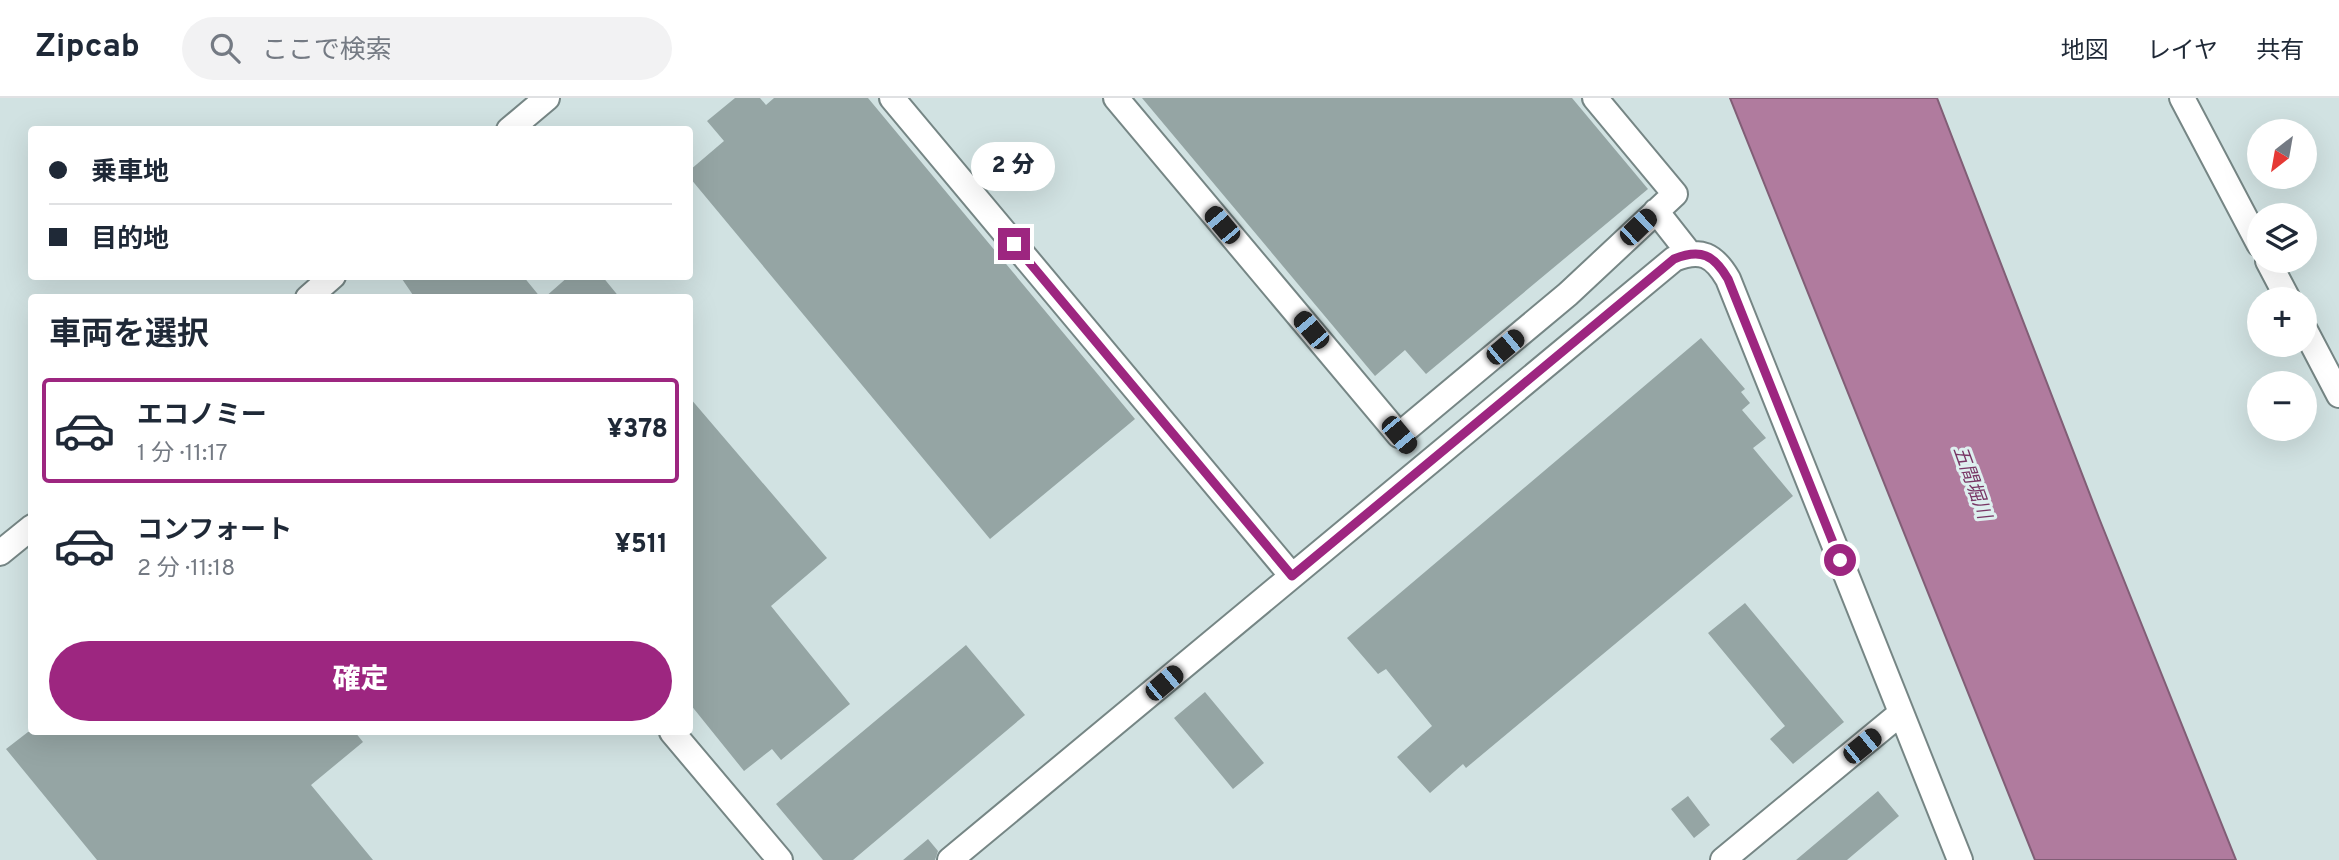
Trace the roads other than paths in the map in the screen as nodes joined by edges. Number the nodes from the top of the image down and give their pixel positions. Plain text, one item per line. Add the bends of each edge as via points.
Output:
1 (547, 98) edge
2 (892, 98) edge
3 (1116, 98) edge
4 (1595, 98) edge
5 (2182, 98) edge
6 (514, 126) edge
7 (1656, 211) junction
8 (2247, 221) edge
9 (1689, 253) junction
10 (328, 280) edge
11 (312, 294) edge
12 (2317, 353) edge
13 (2339, 395) edge
14 (1399, 435) junction
15 (1425, 466) junction
16 (28, 530) edge
17 (0, 553) edge
18 (1292, 576) junction
19 (1901, 713) junction
20 (676, 735) edge
21 (780, 860) edge
22 (950, 860) edge
23 (1723, 860) edge
24 (1960, 860) edge

1 - 6 street
2 - 18 street
3 - 14 street
4 - 7 street via 1675,194
5 - 8 street
7 - 9 street
7 - 14 street via 1568,294
9 - 15 street via 1674,259
9 - 19 street via 1706,253 1728,279
10 - 11 street
12 - 13 street
14 - 15 street
15 - 18 street
16 - 17 street
18 - 22 street
19 - 23 street
19 - 24 street
20 - 21 street

